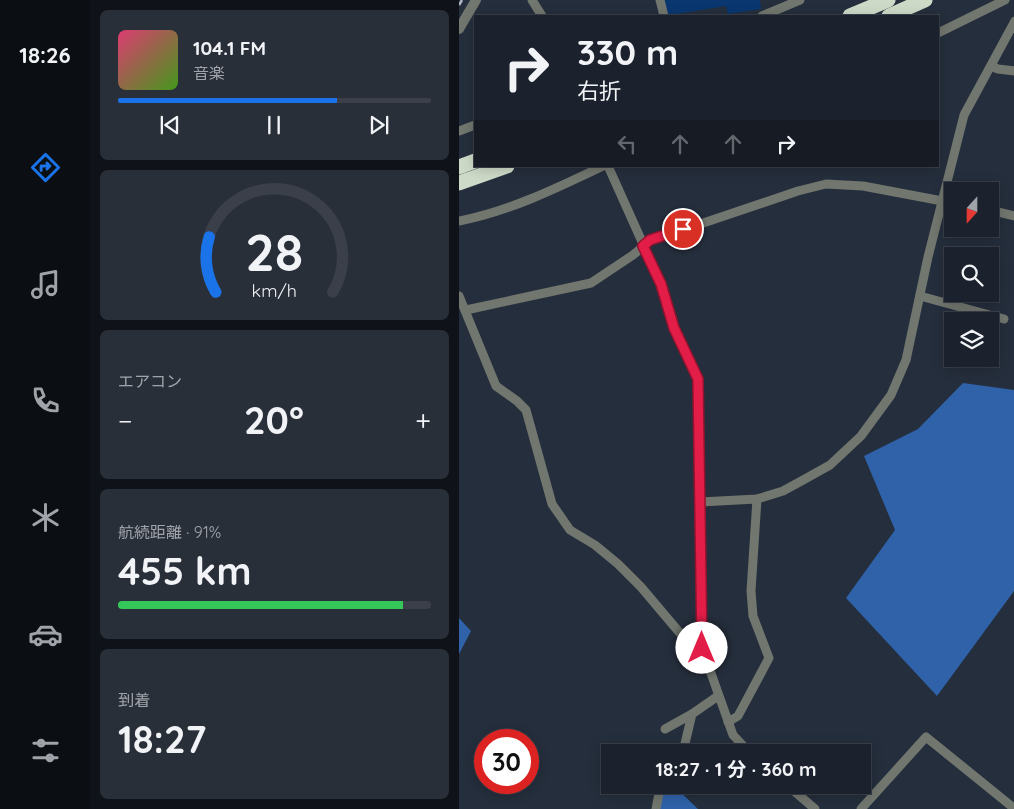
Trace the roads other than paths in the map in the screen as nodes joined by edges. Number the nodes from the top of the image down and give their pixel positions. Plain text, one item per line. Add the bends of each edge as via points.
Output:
1 (476, 0) edge
2 (532, 0) edge
3 (659, 0) edge
4 (800, 0) edge
5 (888, 0) edge
6 (925, 0) edge
7 (1005, 0) edge
8 (541, 15) edge
9 (664, 15) edge
10 (764, 15) edge
11 (853, 15) edge
12 (891, 15) edge
13 (1014, 21) edge
14 (459, 29) edge
15 (939, 33) edge
16 (991, 66) junction
17 (1014, 71) edge
18 (474, 125) edge
19 (459, 131) edge
20 (474, 161) edge
21 (459, 167) edge
22 (504, 167) edge
23 (601, 167) edge
24 (608, 167) edge
25 (459, 183) edge
26 (942, 202) junction
27 (999, 212) edge
28 (1014, 216) edge
29 (459, 221) edge
30 (643, 246) junction
31 (459, 296) edge
32 (920, 296) junction
33 (466, 310) junction
34 (1004, 319) dead end
35 (757, 499) junction
36 (700, 502) junction
37 (702, 648) junction
38 (718, 696) junction
39 (692, 714) junction
40 (728, 722) junction
41 (665, 729) dead end
42 (685, 744) edge
43 (741, 744) edge
44 (659, 794) edge
45 (798, 794) edge
46 (656, 809) edge
47 (815, 809) edge
48 (861, 809) edge
49 (1014, 809) edge

1 - 14 street
2 - 8 street
3 - 9 street
4 - 10 street
5 - 11 highway
6 - 12 highway
7 - 15 street
13 - 16 street
16 - 17 street
16 - 26 street via 964,115
18 - 19 street
20 - 21 highway
22 - 25 highway
23 - 29 street via 533,199
24 - 30 street
26 - 30 street via 863,186 826,184 731,212 650,240
26 - 32 street
27 - 28 street
30 - 33 street via 591,283
30 - 36 street via 661,284 674,328 698,379
31 - 33 street
32 - 34 street
32 - 35 street via 906,360 891,395 871,424 830,465 783,491
33 - 37 street via 496,386 526,410 552,504 570,530 595,545 641,587 690,645
35 - 36 street
35 - 40 street via 751,591 753,616 769,658 738,716
36 - 37 street
37 - 38 street
38 - 39 street
38 - 40 street
39 - 41 street
39 - 42 street
40 - 43 street via 733,735
44 - 46 street
45 - 47 street
48 - 49 street via 926,737

